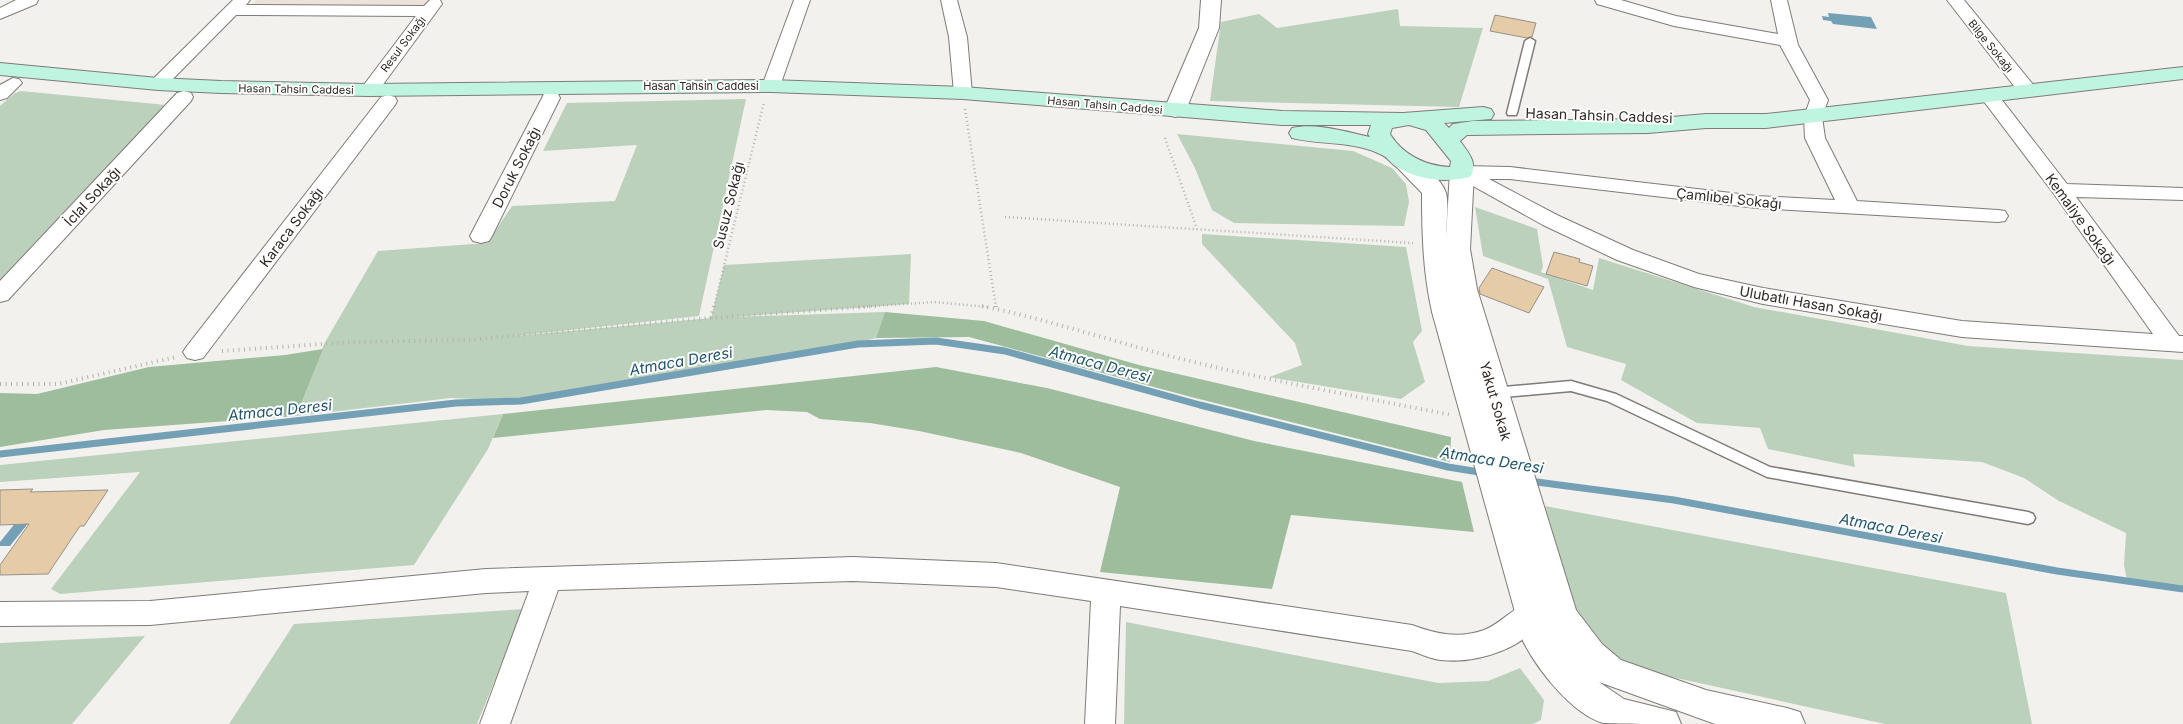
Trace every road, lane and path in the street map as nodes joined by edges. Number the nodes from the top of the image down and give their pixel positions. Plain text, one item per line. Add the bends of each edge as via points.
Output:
1 (30, 0) edge
2 (802, 0) edge
3 (949, 0) edge
4 (1211, 0) edge
5 (1603, 0) edge
6 (1955, 0) edge
7 (1776, 1) edge
8 (237, 5) edge
9 (432, 6) edge
10 (0, 14) edge
11 (1788, 40) junction
12 (1530, 41) dead end
13 (2183, 73) edge
14 (3, 82) edge
15 (158, 84) junction
16 (368, 90) junction
17 (768, 91) junction
18 (2028, 92) junction
19 (1988, 95) junction
20 (184, 97) junction
21 (552, 98) junction
22 (964, 99) junction
23 (388, 101) junction
24 (1175, 110) junction
25 (1512, 113) junction
26 (1813, 117) junction
27 (1405, 118) junction
28 (1706, 121) junction
29 (1165, 138) dead end
30 (1448, 140) junction
31 (1394, 154) junction
32 (1462, 172) junction
33 (2061, 190) junction
34 (2183, 194) edge
35 (1850, 207) junction
36 (1998, 216) dead end
37 (1005, 217) dead end
38 (1197, 229) junction
39 (481, 236) dead end
40 (1434, 244) junction
41 (0, 295) edge
42 (996, 309) junction
43 (711, 318) junction
44 (2178, 344) edge
45 (195, 352) junction
46 (0, 384) edge
47 (1493, 393) junction
48 (1475, 420) junction
49 (1505, 477) junction
50 (2028, 518) dead end
51 (548, 579) junction
52 (1106, 592) junction
53 (0, 614) edge
54 (1531, 614) junction
55 (1633, 681) junction
56 (1634, 721) edge
57 (495, 724) edge
58 (1100, 724) edge
59 (1787, 724) edge

1 - 10 street
2 - 17 street
3 - 22 street via 958,37
4 - 24 street via 1209,28
5 - 11 street via 1674,21
6 - 18 street, Bilge Sokağı
7 - 11 street
8 - 9 street
8 - 15 street
9 - 16 street, Resul Sokağı
11 - 26 street via 1819,100
12 - 25 lane
13 - 18 main road
14 - 15 main road, Hasan Tahsin Caddesi
14 - 20 main road, Hasan Tahsin Caddesi
15 - 16 main road, Hasan Tahsin Caddesi
16 - 17 main road, Hasan Tahsin Caddesi
17 - 21 main road, Hasan Tahsin Caddesi
17 - 22 main road, Hasan Tahsin Caddesi
17 - 43 path, Susuz Sokağı
18 - 19 main road
19 - 26 main road
19 - 33 street, Kemaliye Sokağı
20 - 23 main road, Hasan Tahsin Caddesi
20 - 41 street, İclal Sokağı
21 - 23 main road, Hasan Tahsin Caddesi
21 - 39 street, Doruk Sokağı
22 - 24 main road, Hasan Tahsin Caddesi
22 - 31 main road, Hasan Tahsin Caddesi via 1323,135 1367,142
22 - 42 path
23 - 45 street, Karaca Sokağı
24 - 27 main road, Hasan Tahsin Caddesi via 1282,118
25 - 27 main road, Hasan Tahsin Caddesi
25 - 28 main road, Hasan Tahsin Caddesi via 1645,114
26 - 28 main road
26 - 35 street via 1815,138
27 - 30 main road via 1434,125
27 - 31 main road via 1383,123 1379,134 1383,144
28 - 30 main road, Hasan Tahsin Caddesi via 1648,126 1473,128 1461,129
29 - 38 path
30 - 32 main road via 1462,161
31 - 32 main road, Hasan Tahsin Caddesi via 1428,171 1455,175
31 - 40 street, Yakut Sokak via 1429,184 1434,193
32 - 35 street, Çamlıbel Sokağı via 1510,173 1757,202
32 - 44 street, Ulubatlı Hasan Sokağı via 1550,220 1626,255 1694,280 1763,296 1962,329
32 - 47 street, Yakut Sokak via 1458,249 1464,289
33 - 34 street
33 - 44 street, Kemaliye Sokağı
35 - 36 street, Çamlıbel Sokağı
37 - 38 path
38 - 40 path
40 - 48 street, Yakut Sokak via 1445,312
42 - 43 path via 934,302
42 - 48 path via 1199,363
43 - 45 path via 468,340 352,342
45 - 46 path via 58,384
47 - 49 street, Yakut Sokak
47 - 50 lane via 1571,386 1611,397 1767,472
48 - 49 street, Yakut Sokak
49 - 54 street
49 - 55 street, Yakut Sokak via 1561,614 1590,655 1609,671
51 - 52 street via 853,569 996,574
51 - 53 street via 387,589 150,613
51 - 57 street
52 - 54 street via 1412,638 1441,647 1483,644 1521,625
52 - 58 street
54 - 56 street via 1540,641 1561,669 1592,697
55 - 56 street
55 - 59 street, Yakut Sokak via 1706,706

